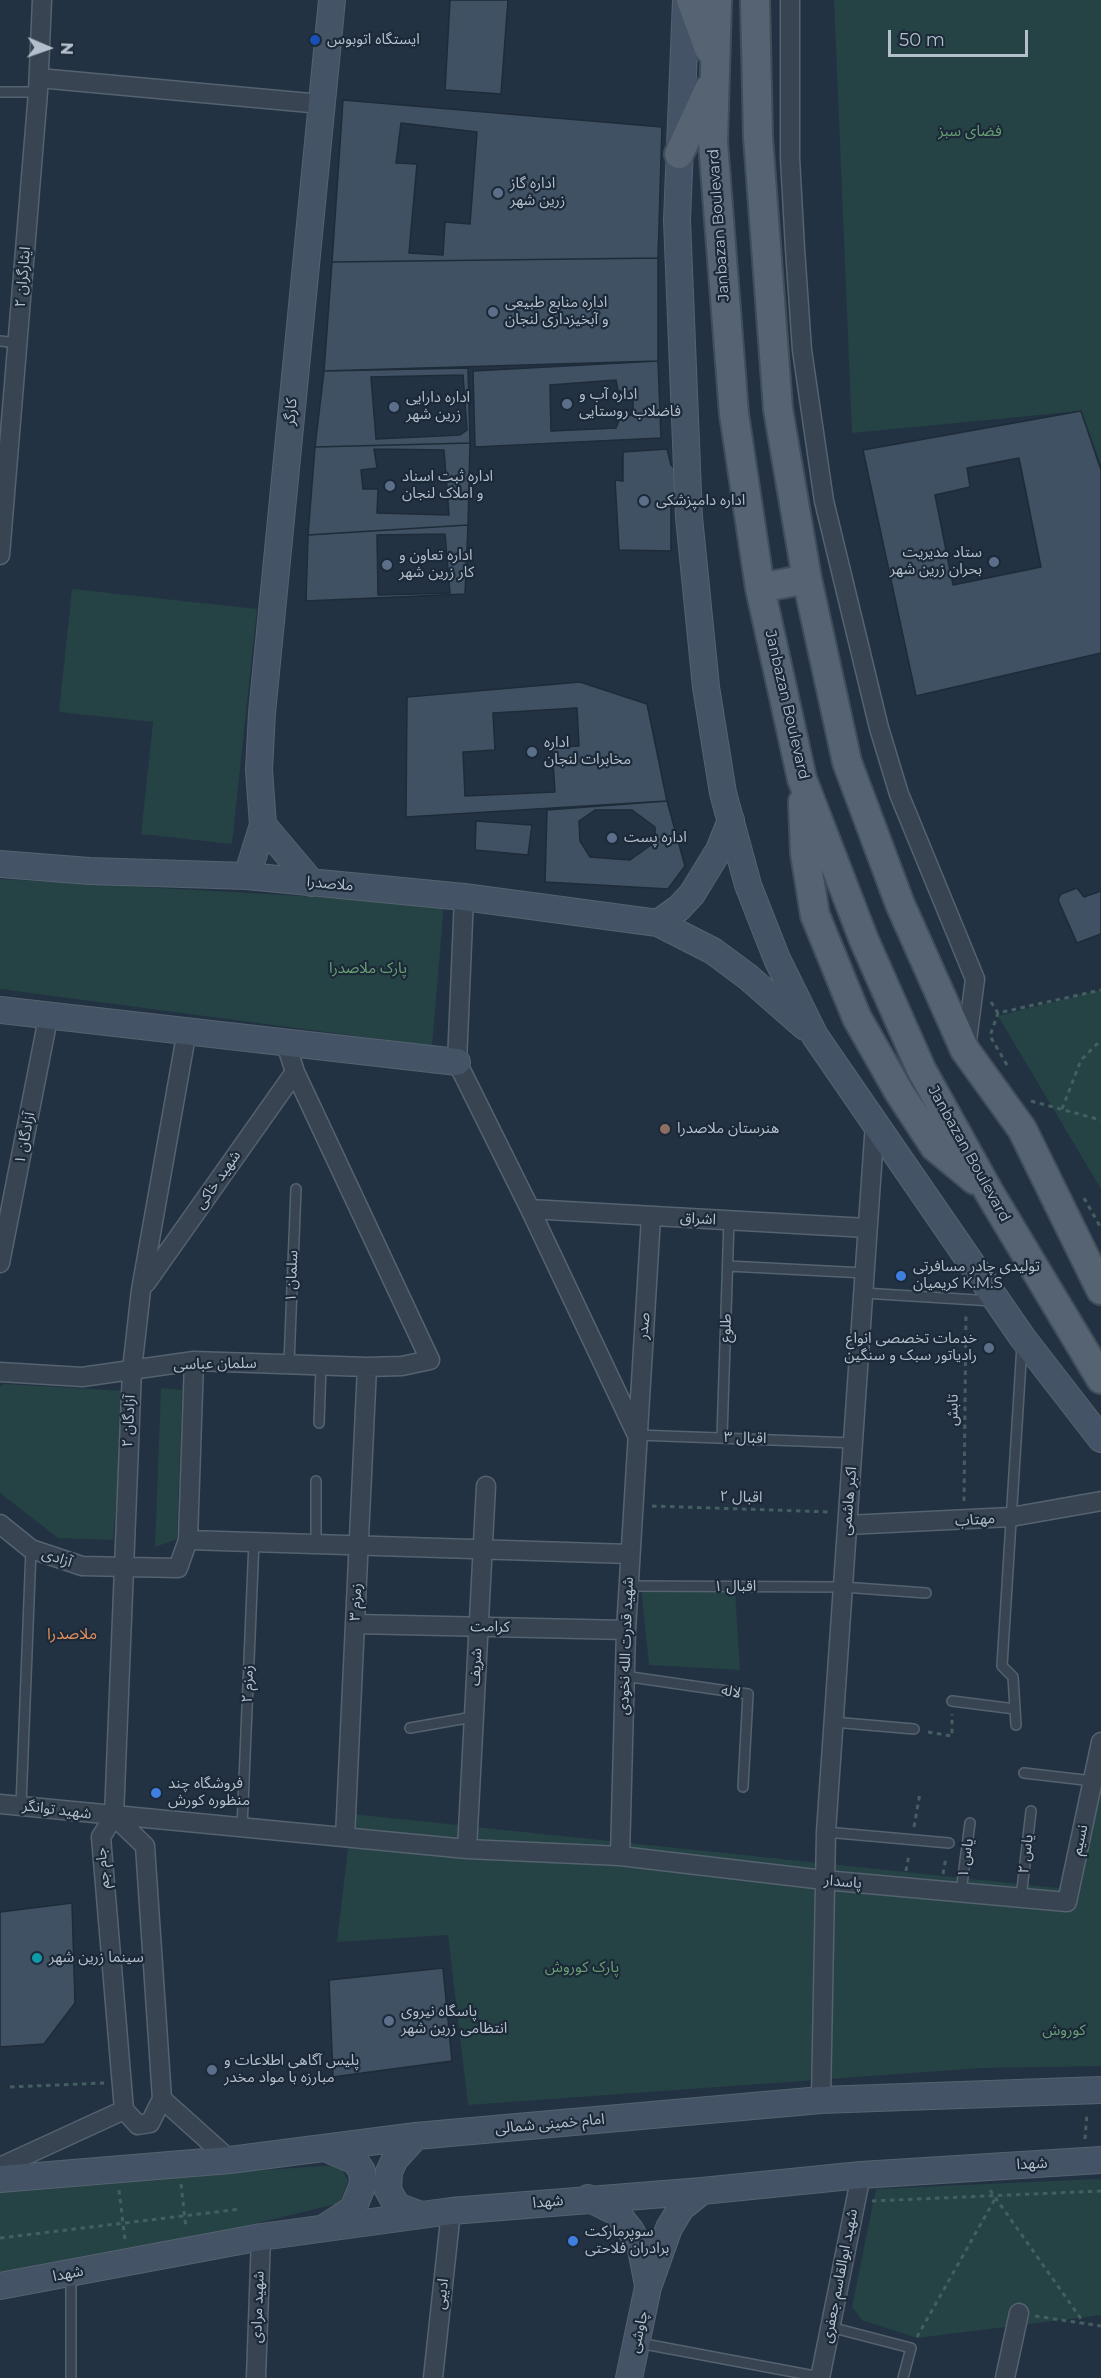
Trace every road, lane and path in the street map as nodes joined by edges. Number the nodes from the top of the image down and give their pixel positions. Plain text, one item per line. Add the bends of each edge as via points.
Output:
1 (42, 0) edge
2 (332, 0) edge
3 (686, 0) edge
4 (692, 0) edge
5 (717, 0) edge
6 (756, 0) edge
7 (790, 0) edge
8 (714, 72) junction
9 (38, 85) junction
10 (0, 92) edge
11 (321, 104) junction
12 (679, 154) junction
13 (9, 342) edge
14 (0, 555) edge
15 (807, 579) junction
16 (760, 588) junction
17 (802, 779) junction
18 (730, 820) junction
19 (263, 825) junction
20 (0, 864) edge
21 (247, 876) junction
22 (312, 883) junction
23 (465, 897) junction
24 (657, 923) junction
25 (1101, 990) edge
26 (0, 1010) edge
27 (50, 1013) junction
28 (187, 1030) junction
29 (815, 1036) junction
30 (1101, 1040) edge
31 (286, 1044) junction
32 (965, 1050) junction
33 (457, 1062) junction
34 (295, 1072) junction
35 (1011, 1072) dead end
36 (1032, 1109) dead end
37 (1062, 1109) junction
38 (1101, 1120) edge
39 (875, 1123) junction
40 (1078, 1188) dead end
41 (296, 1189) dead end
42 (989, 1192) junction
43 (530, 1209) junction
44 (651, 1217) junction
45 (729, 1220) junction
46 (867, 1228) junction
47 (1101, 1228) edge
48 (0, 1263) edge
49 (728, 1266) junction
50 (865, 1273) junction
51 (141, 1290) junction
52 (1101, 1290) edge
53 (863, 1293) junction
54 (966, 1300) junction
55 (998, 1302) junction
56 (1022, 1337) junction
57 (194, 1362) junction
58 (289, 1363) junction
59 (321, 1367) junction
60 (367, 1367) junction
61 (132, 1370) junction
62 (0, 1371) edge
63 (1101, 1379) edge
64 (319, 1423) dead end
65 (637, 1435) junction
66 (722, 1437) junction
67 (1101, 1439) edge
68 (854, 1443) junction
69 (316, 1481) dead end
70 (486, 1486) dead end
71 (1101, 1502) edge
72 (632, 1505) junction
73 (1011, 1517) junction
74 (848, 1519) junction
75 (964, 1521) junction
76 (0, 1524) edge
77 (188, 1540) junction
78 (254, 1541) junction
79 (316, 1542) junction
80 (359, 1545) junction
81 (31, 1549) junction
82 (482, 1549) junction
83 (630, 1554) junction
84 (123, 1565) junction
85 (628, 1586) junction
86 (843, 1587) junction
87 (926, 1593) dead end
88 (355, 1624) junction
89 (478, 1627) junction
90 (626, 1630) junction
91 (624, 1676) junction
92 (952, 1701) joint
93 (1015, 1709) junction
94 (473, 1717) junction
95 (833, 1722) junction
96 (1016, 1725) dead end
97 (410, 1728) dead end
98 (914, 1729) joint
99 (1101, 1742) edge
100 (1024, 1773) dead end
101 (1093, 1781) junction
102 (743, 1787) dead end
103 (0, 1804) edge
104 (21, 1806) junction
105 (1031, 1811) dead end
106 (114, 1816) junction
107 (970, 1823) dead end
108 (242, 1828) junction
109 (826, 1832) junction
110 (345, 1837) junction
111 (949, 1843) joint
112 (467, 1849) junction
113 (620, 1856) junction
114 (824, 1880) junction
115 (940, 1890) junction
116 (961, 1892) junction
117 (1021, 1898) junction
118 (1067, 1902) joint
119 (121, 2082) junction
120 (10, 2087) dead end
121 (1099, 2091) edge
122 (162, 2099) junction
123 (821, 2100) junction
124 (124, 2110) junction
125 (416, 2136) junction
126 (324, 2148) junction
127 (230, 2160) junction
128 (1101, 2160) edge
129 (178, 2164) junction
130 (0, 2167) edge
131 (974, 2168) junction
132 (115, 2169) junction
133 (861, 2175) junction
134 (0, 2179) edge
135 (702, 2191) junction
136 (1101, 2191) edge
137 (996, 2197) junction
138 (587, 2198) junction
139 (855, 2202) junction
140 (242, 2209) dead end
141 (451, 2211) junction
142 (421, 2215) junction
143 (185, 2216) junction
144 (124, 2223) junction
145 (324, 2228) junction
146 (261, 2237) junction
147 (0, 2238) edge
148 (189, 2251) junction
149 (127, 2262) junction
150 (71, 2273) junction
151 (0, 2286) edge
152 (648, 2287) junction
153 (1019, 2313) joint
154 (1084, 2323) junction
155 (1101, 2326) edge
156 (831, 2327) junction
157 (637, 2342) junction
158 (911, 2348) junction
159 (71, 2378) edge
160 (256, 2378) edge
161 (433, 2378) edge
162 (629, 2378) edge
163 (820, 2378) edge
164 (903, 2378) edge
165 (1005, 2378) edge

1 - 9 street, ایثارگران ۲
2 - 11 main road, کارگر
3 - 12 main road
4 - 8 main road
5 - 8 main road, Janbazan Boulevard
6 - 15 main road via 758,137 777,397
7 - 32 street via 790,158 797,283 802,350 824,501 876,717 899,794 975,979
8 - 12 main road
8 - 16 main road, Janbazan Boulevard via 713,142 734,414
9 - 10 lane
9 - 11 street
9 - 13 street, ایثارگران ۲
11 - 19 main road, کارگر via 262,713 259,770
12 - 18 main road via 679,321 689,517 706,687
13 - 14 street, ایثارگران ۲
15 - 16 main road
15 - 32 main road via 848,762 900,904
16 - 17 main road, Janbazan Boulevard
17 - 42 main road, Janbazan Boulevard via 864,940 921,1069
17 - 42 main road via 805,853 815,915 857,1018 935,1147
18 - 24 main road via 719,850 693,894
18 - 29 main road via 748,885
19 - 21 main road, کارگر
19 - 22 main road
20 - 21 main road, ملاصدرا
21 - 22 main road, ملاصدرا
22 - 23 main road, ملاصدرا
23 - 24 main road, ملاصدرا
23 - 33 street
24 - 29 main road, ملاصدرا via 713,951
25 - 35 path via 998,1013 990,1036
26 - 27 main road
27 - 28 main road
27 - 48 street, آزادگان ۱
28 - 31 main road
28 - 51 street, آزادگان ۲
29 - 39 main road
30 - 37 path via 1081,1060
31 - 33 main road
31 - 34 street
32 - 52 main road via 1022,1129
33 - 43 street
34 - 51 street, شهید خاکی
34 - 60 street, سلمان عباسی via 430,1360
36 - 37 path via 1026,1099
37 - 38 path
39 - 46 street, اکبر هاشمی
39 - 55 main road
40 - 47 path
41 - 58 lane, سلمان ۱
42 - 63 main road, Janbazan Boulevard
43 - 44 street, اشراق
43 - 65 street
44 - 45 street, اشراق
44 - 65 street, صدر
45 - 46 street, اشراق
45 - 49 lane, طلوع
46 - 50 street, اکبر هاشمی
49 - 50 lane
49 - 66 lane, طلوع
50 - 53 street, اکبر هاشمی
51 - 61 street, آزادگان ۲
53 - 54 lane
53 - 68 street, اکبر هاشمی
54 - 55 lane
54 - 75 path, تابش
55 - 56 main road
56 - 67 main road
56 - 73 lane
57 - 58 street, سلمان عباسی
57 - 61 street, سلمان عباسی
57 - 77 street
58 - 59 street, سلمان عباسی
59 - 60 street, سلمان عباسی
59 - 64 lane
60 - 80 street, زمزم ۳
61 - 62 street, سلمان عباسی via 82,1377
61 - 84 street, آزادگان ۲
65 - 66 lane, اقبال ۳
65 - 72 street, شهید قدرت الله نخودی
66 - 68 lane, اقبال ۳
68 - 74 street, اکبر هاشمی
69 - 79 lane
70 - 82 street, شریف
71 - 73 street, مهتاب
72 - 74 path, اقبال ۲
72 - 83 street, شهید قدرت الله نخودی
73 - 75 street, مهتاب
73 - 93 lane via 1002,1666 1013,1677
74 - 75 street, مهتاب
74 - 86 street, اکبر هاشمی
76 - 81 street, آزادی
77 - 78 street
77 - 84 street, آزادی via 178,1568
78 - 79 street
78 - 108 lane, زمزم ۲
79 - 80 street
80 - 82 street
80 - 88 street, زمزم ۳
81 - 84 street, آزادی via 82,1566
81 - 104 lane
82 - 83 street
82 - 89 street, شریف
83 - 85 street, شهید قدرت الله نخودی
84 - 106 street, آزادگان ۲
85 - 86 lane, اقبال ۱
85 - 90 street, شهید قدرت الله نخودی
86 - 87 lane, اقبال ۱
86 - 95 street, اکبر هاشمی
88 - 89 street, کرامت
88 - 110 street, زمزم ۳
89 - 90 street, کرامت
89 - 94 street, شریف
90 - 91 street, شهید قدرت الله نخودی
91 - 102 lane, لاله via 748,1694
91 - 113 street, شهید قدرت الله نخودی
92 - 93 lane
92 - 98 path via 952,1736
93 - 96 lane
94 - 97 lane
94 - 112 street, شریف
95 - 98 lane
95 - 109 street, اکبر هاشمی
99 - 101 street, نسیم
100 - 101 lane
101 - 118 street, نسیم
103 - 104 street, شهید توانگر
104 - 106 street, شهید توانگر
105 - 117 lane, یاس ۲
106 - 108 street, شهید توانگر
106 - 119 street, جام جم via 101,1837
106 - 122 street via 145,1846
107 - 116 lane, یاس ۱
108 - 110 street, شهید توانگر
109 - 111 lane
109 - 114 street, اکبر هاشمی
110 - 112 street, پاسدار
111 - 115 path
112 - 113 street, پاسدار
113 - 114 street, پاسدار
114 - 115 street, پاسدار
114 - 123 street, اکبر هاشمی
115 - 116 street, پاسدار
116 - 117 street, پاسدار
117 - 118 street, پاسدار
119 - 120 path
119 - 124 street, جام جم
121 - 123 main road, امام خمینی شمالی
122 - 124 street via 150,2123 138,2125
122 - 127 street
123 - 125 main road, امام خمینی شمالی
124 - 130 street
125 - 126 main road, امام خمینی شمالی
125 - 142 main road via 395,2159 388,2190 398,2206
126 - 127 main road, امام خمینی شمالی
126 - 145 main road via 355,2161 362,2171 363,2184 353,2209
127 - 129 main road, امام خمینی شمالی
128 - 131 main road, شهدا
129 - 132 main road, امام خمینی شمالی
129 - 143 path
131 - 133 main road, شهدا
131 - 137 path
132 - 134 main road, امام خمینی شمالی
132 - 144 path
133 - 135 main road, شهدا
133 - 139 street, شهید ابوالقاسم جعفری
135 - 138 main road, شهدا
135 - 152 main road via 681,2208 669,2228
136 - 137 path
137 - 139 path
137 - 154 path
137 - 158 path
138 - 141 main road, شهدا
138 - 152 main road via 616,2212 631,2231 641,2250
139 - 156 street, شهید ابوالقاسم جعفری
140 - 143 path
141 - 142 main road, شهدا
141 - 161 street, ادیبی
142 - 145 main road, شهدا
143 - 144 path
143 - 148 path
144 - 147 path
144 - 149 path
145 - 146 main road, شهدا
146 - 148 main road, شهدا
146 - 160 street, شهید مرادی
148 - 149 main road, شهدا
149 - 150 main road, شهدا
150 - 151 main road, شهدا
150 - 159 lane
152 - 157 main road, چاوشی
153 - 154 path
153 - 165 street
154 - 155 path
156 - 158 lane
156 - 163 street, شهید ابوالقاسم جعفری
157 - 162 main road, چاوشی
157 - 163 lane
158 - 164 lane

